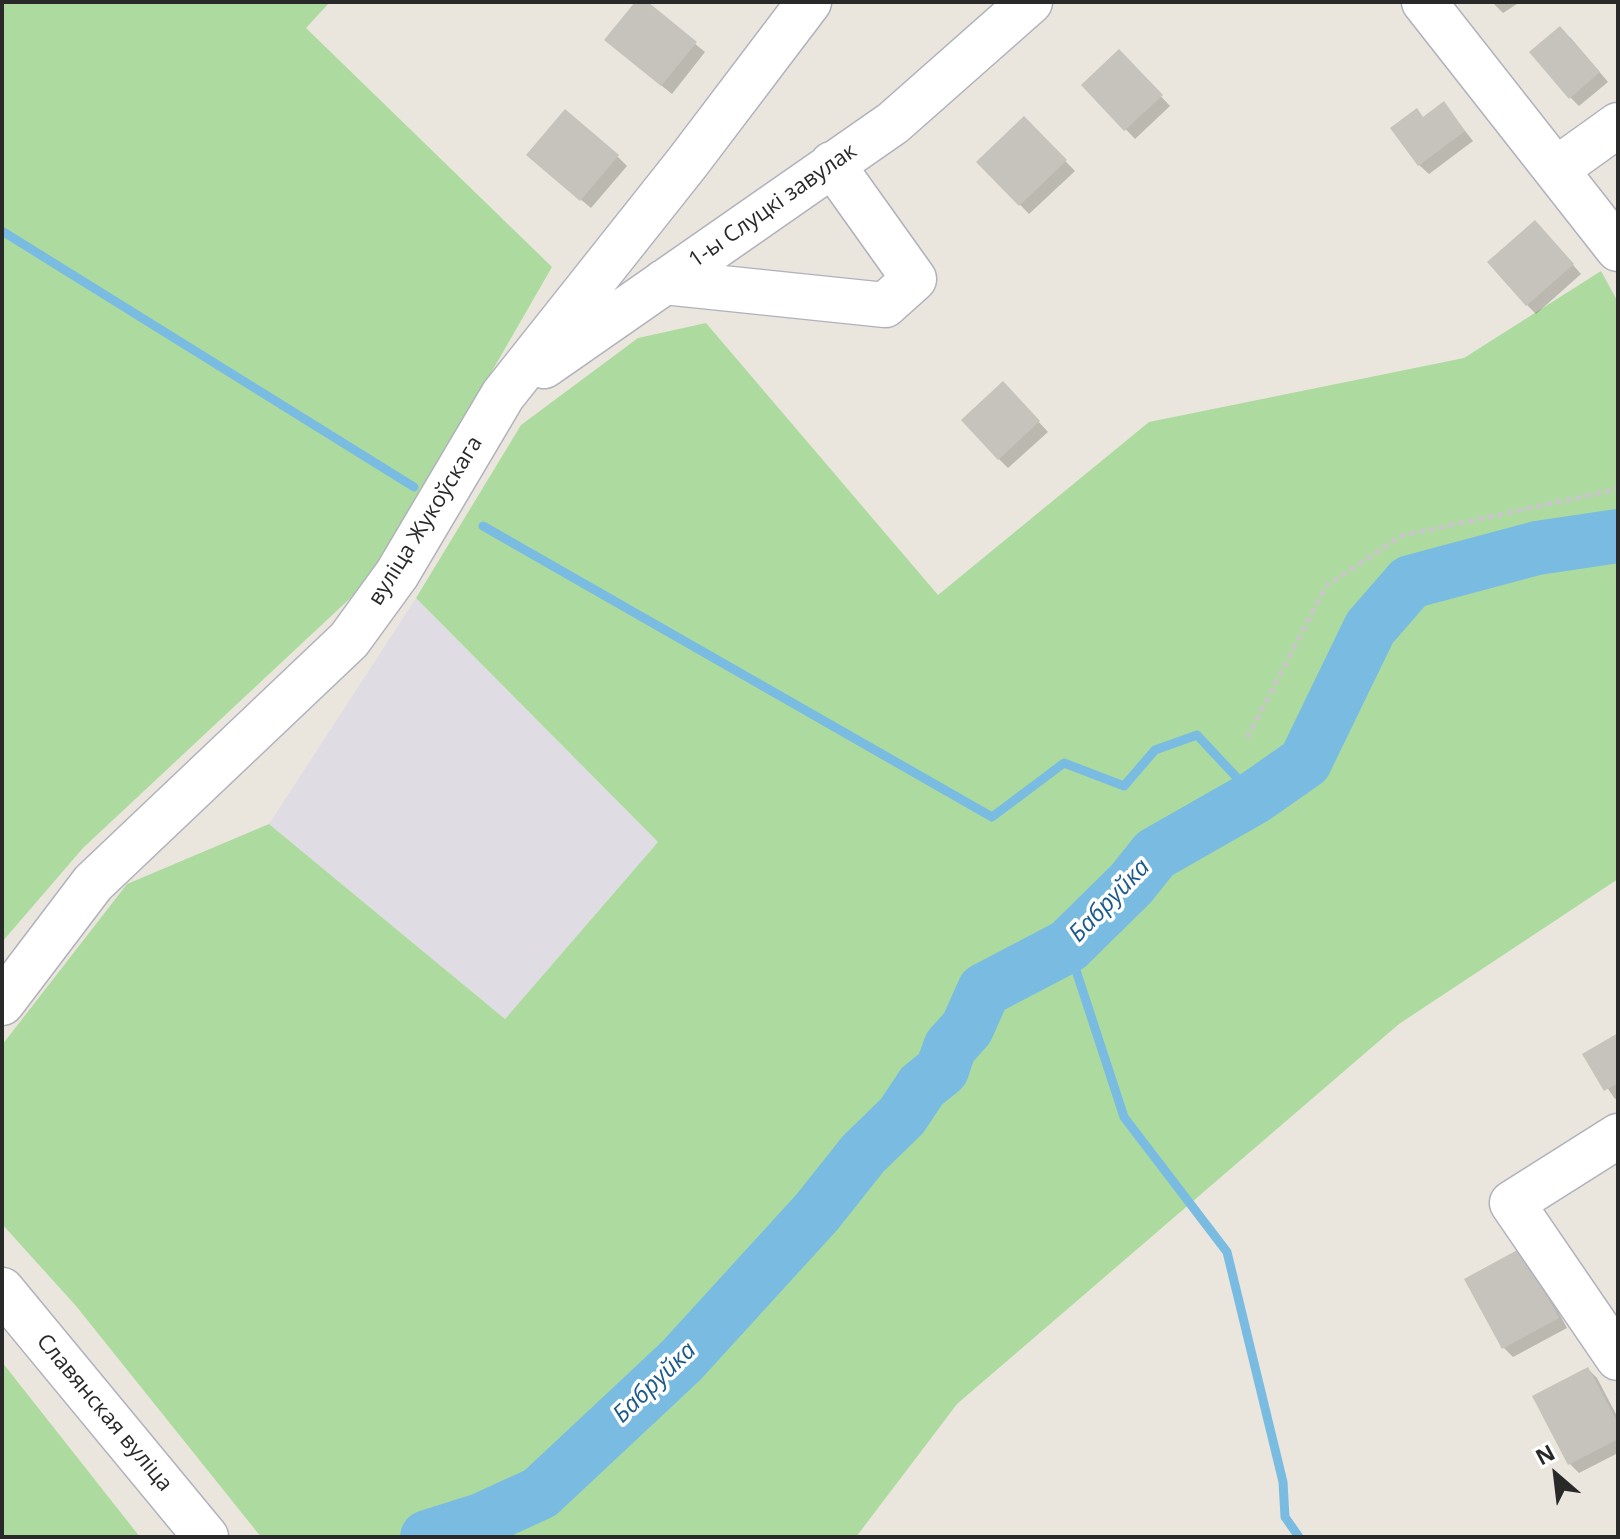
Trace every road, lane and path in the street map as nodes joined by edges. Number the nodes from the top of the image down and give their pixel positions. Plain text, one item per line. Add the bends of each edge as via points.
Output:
1 (809, 2) edge
2 (1030, 2) edge
3 (1424, 2) edge
4 (1618, 125) edge
5 (832, 164) junction
6 (1558, 168) junction
7 (1618, 249) edge
8 (664, 282) junction
9 (503, 395) junction
10 (1618, 489) edge
11 (1247, 738) dead end
12 (2, 1003) edge
13 (1618, 1136) edge
14 (2, 1290) edge
15 (1618, 1358) edge
16 (206, 1537) edge

1 - 9 street, вуліца Жукоўскага
2 - 5 street, 1-ы Слуцкі завулак via 893,123
3 - 6 street
4 - 6 street
5 - 8 street, 1-ы Слуцкі завулак
5 - 8 street via 914,279 885,305
6 - 7 street
8 - 9 street, 1-ы Слуцкі завулак
9 - 12 street, вуліца Жукоўскага via 397,574 349,640 93,883
10 - 11 path via 1401,536 1326,586
13 - 15 street via 1512,1203
14 - 16 street, Славянская вуліца

